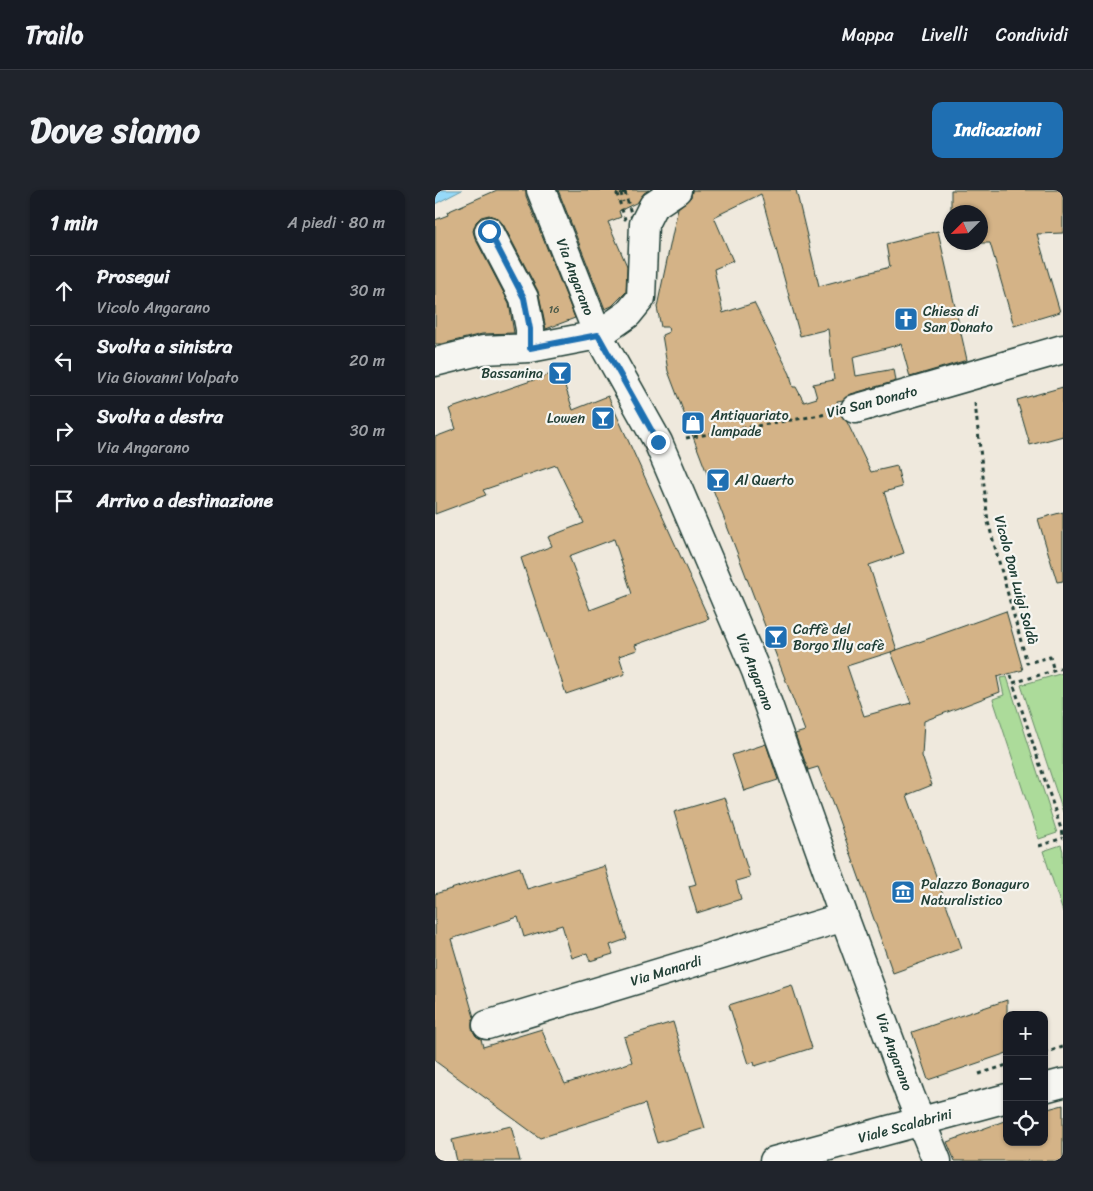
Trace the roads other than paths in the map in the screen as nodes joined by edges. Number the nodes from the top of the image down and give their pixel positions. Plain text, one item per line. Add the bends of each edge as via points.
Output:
1 (677, 190) edge
2 (543, 193) edge
3 (489, 231) dead end
4 (598, 335) junction
5 (530, 348) junction
6 (1063, 349) edge
7 (435, 362) edge
8 (855, 408) road end
9 (844, 917) junction
10 (487, 1025) dead end
11 (1063, 1083) edge
12 (1048, 1087) edge
13 (1003, 1099) edge
14 (922, 1122) junction
15 (774, 1161) edge
16 (937, 1161) edge

1 - 4 street via 653,206 644,224 641,298 628,314
2 - 4 street, Via Angarano
3 - 5 street via 524,298
4 - 5 street
4 - 9 street, Via Angarano via 658,442 756,671
5 - 7 street via 483,350
6 - 8 street, Via San Donato
9 - 10 street, Via Manardi
9 - 14 street, Via Angarano
11 - 12 street
13 - 14 street, Viale Scalabrini
14 - 15 street, Viale Scalabrini
14 - 16 street, Via Angarano

